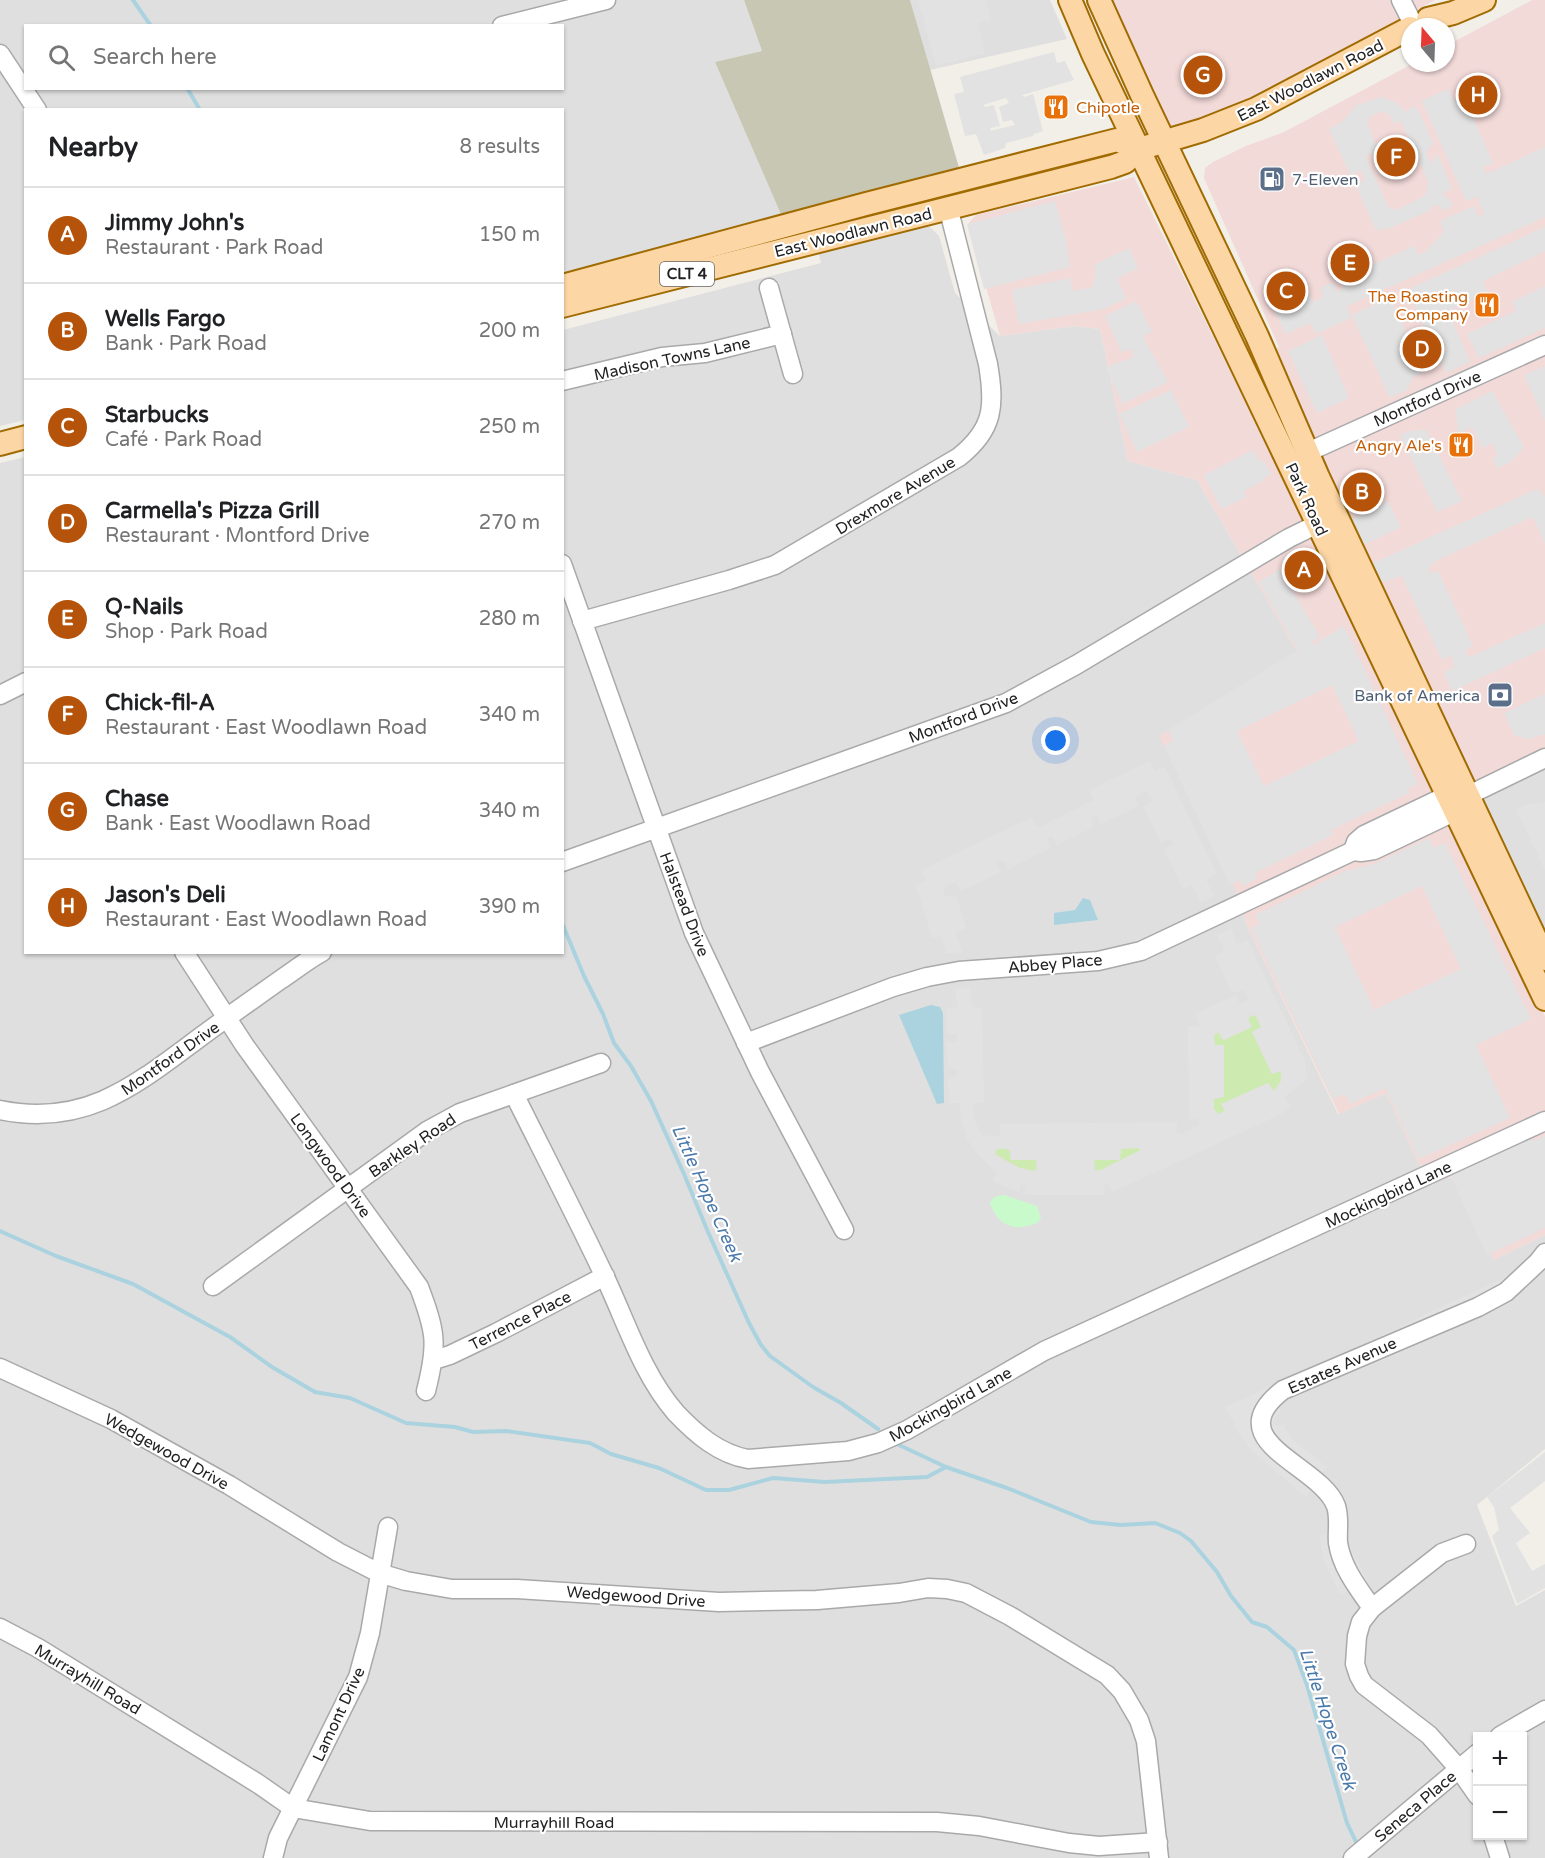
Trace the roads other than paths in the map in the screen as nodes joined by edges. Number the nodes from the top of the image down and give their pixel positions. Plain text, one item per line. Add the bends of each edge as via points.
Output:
1 (606, 0) edge
2 (1070, 0) edge
3 (1099, 0) edge
4 (1401, 0) edge
5 (1450, 0) edge
6 (1484, 0) edge
7 (1412, 18) edge
8 (1426, 18) edge
9 (1436, 18) edge
10 (510, 24) edge
11 (1401, 33) edge
12 (0, 54) edge
13 (24, 89) edge
14 (24, 90) edge
15 (37, 108) edge
16 (1164, 142) junction
17 (1139, 149) junction
18 (948, 207) junction
19 (564, 285) edge
20 (769, 288) dead end
21 (564, 305) edge
22 (782, 334) junction
23 (1545, 345) edge
24 (793, 374) dead end
25 (564, 381) edge
26 (24, 438) edge
27 (0, 444) edge
28 (1308, 452) junction
29 (1327, 520) junction
30 (564, 570) edge
31 (582, 621) junction
32 (24, 683) edge
33 (0, 695) edge
34 (1545, 758) edge
35 (1458, 800) junction
36 (657, 829) junction
37 (564, 861) edge
38 (185, 954) edge
39 (319, 954) edge
40 (1545, 959) edge
41 (1545, 999) edge
42 (226, 1018) junction
43 (746, 1044) junction
44 (601, 1063) dead end
45 (514, 1094) junction
46 (0, 1110) edge
47 (1545, 1121) edge
48 (348, 1188) junction
49 (844, 1230) dead end
50 (1543, 1259) edge
51 (605, 1276) junction
52 (213, 1286) dead end
53 (434, 1360) junction
54 (0, 1368) edge
55 (426, 1391) dead end
56 (388, 1527) dead end
57 (1466, 1545) dead end
58 (379, 1573) junction
59 (1372, 1608) junction
60 (0, 1628) edge
61 (1545, 1710) edge
62 (1508, 1732) edge
63 (1473, 1757) edge
64 (1459, 1769) junction
65 (1473, 1789) edge
66 (293, 1808) junction
67 (1494, 1840) edge
68 (1158, 1850) edge
69 (273, 1858) edge
70 (1353, 1858) edge
71 (1500, 1858) edge

1 - 10 street
2 - 17 main road, Park Road
3 - 16 main road, Park Road
4 - 7 street
5 - 8 main road, East Woodlawn Road
6 - 9 main road, East Woodlawn Road
11 - 16 main road, East Woodlawn Road via 1256,109
12 - 13 street
14 - 15 street
16 - 17 main road, East Woodlawn Road
16 - 28 main road, Park Road
17 - 18 main road, East Woodlawn Road / CLT 4 via 1125,162 1111,167
17 - 19 main road, East Woodlawn Road via 1117,140
17 - 29 main road, Park Road
18 - 21 main road, East Woodlawn Road / CLT 4
18 - 31 street, Drexmore Avenue via 993,390 989,417 970,448 776,565
20 - 22 street
22 - 24 street
22 - 25 street, Madison Towns Lane
23 - 28 street, Montford Drive
26 - 27 main road
28 - 29 main road, Park Road
29 - 35 main road, Park Road
29 - 36 street, Montford Drive via 1289,538 1006,703
30 - 31 street, Halstead Drive
31 - 36 street, Halstead Drive
32 - 33 street
34 - 35 street
35 - 40 main road, Park Road
35 - 41 main road, Park Road
35 - 43 street, Abbey Place via 1364,835 1353,850 1141,951 1098,961 927,977
36 - 37 street, Montford Drive
36 - 43 street, Halstead Drive via 694,933
38 - 42 street, Longwood Drive
39 - 42 street, Montford Drive
42 - 46 street, Montford Drive via 115,1096 85,1108 52,1114
42 - 48 street, Longwood Drive
43 - 49 street, Halstead Drive
44 - 45 street, Barkley Road
45 - 48 street, Barkley Road via 460,1113 427,1131
45 - 51 street, Mockingbird Lane
47 - 51 street, Mockingbird Lane via 1044,1351 907,1430 848,1451 748,1459 720,1450 675,1412 657,1387
48 - 52 street, Barkley Road
48 - 53 street, Longwood Drive via 419,1287 432,1325
50 - 59 street, Estates Avenue via 1506,1292 1283,1390 1263,1411 1262,1434 1318,1483 1336,1505 1341,1554 1349,1576
51 - 53 street, Terrence Place via 487,1338
53 - 55 street, Longwood Drive
54 - 58 street, Wedgewood Drive via 111,1419
56 - 58 street, Lamont Drive
57 - 59 street via 1442,1553
58 - 66 street, Lamont Drive via 370,1633 358,1677
58 - 68 street, Wedgewood Drive via 453,1589 517,1589 719,1602 817,1600 928,1588 966,1593 1107,1676 1122,1691 1139,1719 1146,1741
59 - 64 street via 1361,1622 1357,1636 1355,1664 1359,1677 1370,1691 1429,1735
60 - 66 street, Murrayhill Road
61 - 62 street
63 - 64 street, Seneca Place
64 - 65 street
64 - 70 street, Seneca Place
66 - 68 street, Murrayhill Road via 370,1821 937,1822 1069,1843
66 - 69 street, Lamont Drive
67 - 71 street

